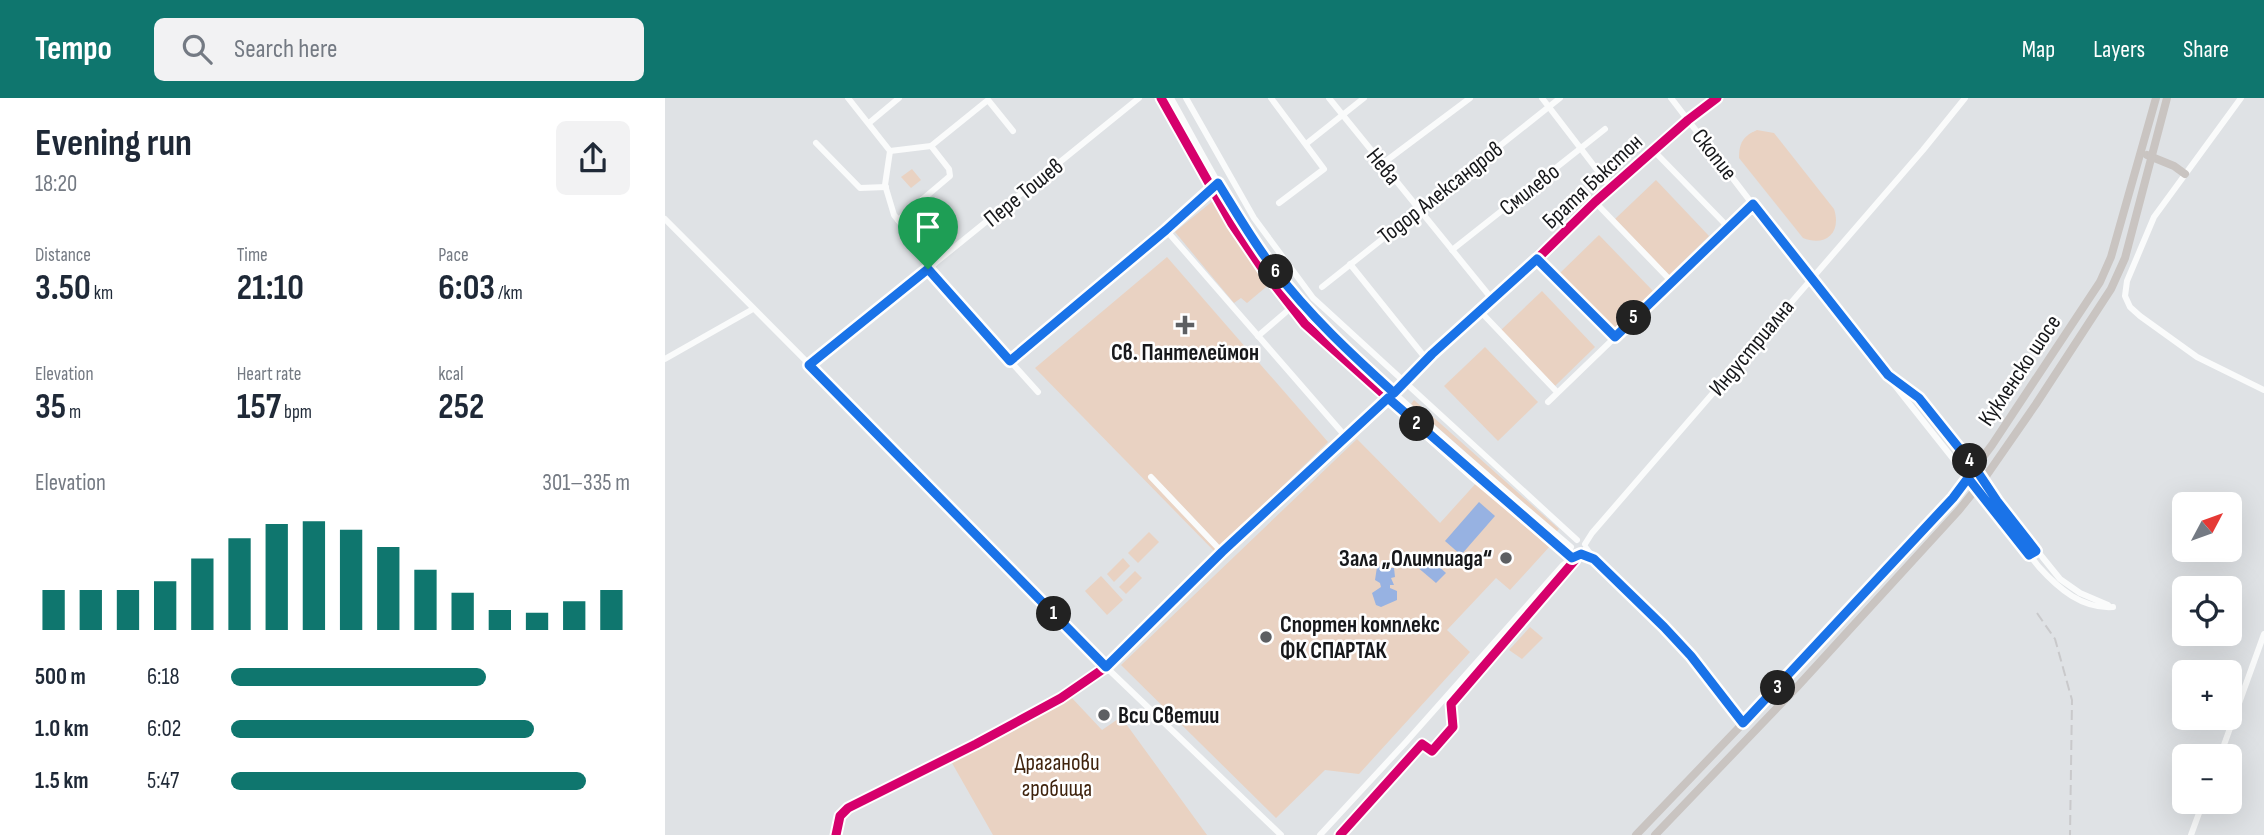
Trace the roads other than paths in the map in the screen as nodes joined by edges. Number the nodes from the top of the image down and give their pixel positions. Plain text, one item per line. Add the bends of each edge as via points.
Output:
1 (848, 98) edge
2 (899, 98) edge
3 (1139, 98) edge
4 (1171, 98) edge
5 (1186, 98) edge
6 (1271, 98) edge
7 (1329, 98) edge
8 (1364, 98) edge
9 (1470, 98) edge
10 (1542, 98) edge
11 (1560, 98) edge
12 (1671, 98) edge
13 (1717, 98) edge
14 (1965, 98) edge
15 (2156, 98) edge
16 (2241, 98) edge
17 (2168, 100) edge
18 (1548, 107) junction
19 (1343, 115) junction
20 (1688, 120) junction
21 (869, 123) junction
22 (1605, 129) dead end
23 (1013, 131) dead end
24 (816, 143) dead end
25 (1306, 144) junction
26 (931, 146) junction
27 (1580, 149) junction
28 (1653, 150) junction
29 (890, 151) junction
30 (2141, 154) junction
31 (2152, 157) junction
32 (1383, 164) junction
33 (2185, 174) junction
34 (1218, 183) junction
35 (885, 187) junction
36 (1611, 188) junction
37 (1595, 202) junction
38 (1279, 203) dead end
39 (1753, 204) junction
40 (1419, 208) junction
41 (665, 219) edge
42 (898, 220) junction
43 (1728, 227) junction
44 (1166, 230) junction
45 (1452, 250) junction
46 (1537, 259) junction
47 (1350, 264) junction
48 (931, 267) junction
49 (1810, 278) junction
50 (1672, 282) junction
51 (1322, 286) dead end
52 (1492, 299) junction
53 (753, 309) junction
54 (1479, 311) junction
55 (1286, 312) dead end
56 (1258, 336) junction
57 (1615, 337) junction
58 (665, 359) edge
59 (1427, 360) junction
60 (1010, 361) junction
61 (809, 365) junction
62 (1888, 375) junction
63 (1403, 383) junction
64 (2264, 390) edge
65 (1038, 392) dead end
66 (1557, 392) junction
67 (1394, 393) junction
68 (1548, 402) dead end
69 (1346, 437) junction
70 (1975, 468) junction
71 (1151, 477) dead end
72 (1968, 478) junction
73 (1984, 479) junction
74 (1977, 489) junction
75 (1579, 547) junction
76 (2036, 551) junction
77 (1222, 552) junction
78 (2029, 555) junction
79 (2264, 634) edge
80 (1106, 667) junction
81 (1743, 723) junction
82 (2224, 744) edge
83 (2199, 814) edge
84 (836, 835) edge
85 (1281, 835) edge
86 (1320, 835) edge
87 (1636, 835) edge
88 (1655, 835) edge
89 (2191, 835) edge

1 - 21 street
2 - 21 street
3 - 48 street, Пере Тошев
4 - 34 street
5 - 63 street via 1282,258 1326,311
6 - 25 street
7 - 19 street, Нева
8 - 19 street
9 - 32 street
10 - 18 street
11 - 18 street, Тодор Александров
12 - 20 street, Скопие
13 - 20 street, Братя Бъкстон
14 - 49 street, Индустриална
15 - 30 main road, Кукленско шосе
16 - 33 street
17 - 31 main road, Кукленско шосе
18 - 27 street
18 - 40 street, Тодор Александров
19 - 25 street
19 - 32 street, Нева
20 - 28 street, Братя Бъкстон
20 - 39 street, Скопие
21 - 29 street
22 - 27 street, Смилево
23 - 26 street via 988,100
24 - 35 street via 860,188
25 - 38 street via 1324,172
26 - 29 street
26 - 42 street via 950,176
27 - 36 street
27 - 45 street, Смилево
28 - 36 street, Братя Бъкстон
28 - 43 street
29 - 35 street
30 - 31 main road
30 - 70 main road, Кукленско шосе via 2100,282
31 - 33 main road
31 - 73 main road, Кукленско шосе via 2125,258 2111,289
32 - 40 street, Нева
33 - 64 street via 2154,217 2125,296 2140,316 2186,349
34 - 44 street
34 - 67 street via 1298,299
35 - 42 street
36 - 37 street, Братя Бъкстон
37 - 46 street, Братя Бъкстон
37 - 50 street
39 - 43 street
39 - 49 street, Скопие
40 - 45 street, Нева
40 - 47 street, Тодор Александров
41 - 53 street
42 - 48 street
43 - 50 street
44 - 56 street
44 - 60 street
45 - 52 street, Нева
46 - 52 street, Братя Бъкстон
46 - 57 street
47 - 51 street, Тодор Александров
47 - 59 street
48 - 60 street
48 - 61 street, Пере Тошев
49 - 62 street, Скопие
49 - 75 street, Индустриална
50 - 57 street
52 - 54 street, Братя Бъкстон
53 - 58 street
53 - 61 street
54 - 59 street, Братя Бъкстон
54 - 66 street
55 - 56 street
56 - 69 street
57 - 66 street
59 - 63 street, Братя Бъкстон
60 - 65 street
61 - 80 street
62 - 70 street, Скопие via 1919,398
62 - 72 street, Скопие
63 - 67 street, Братя Бъкстон
63 - 75 street
66 - 68 street
67 - 69 street
67 - 75 street
69 - 77 street
70 - 72 main road, Кукленско шосе
70 - 73 street, Скопие
71 - 77 street
72 - 74 street, Скопие
72 - 81 main road, Кукленско шосе
73 - 74 main road, Кукленско шосе
73 - 76 street, Скопие
74 - 78 street, Скопие
74 - 88 main road, Кукленско шосе
75 - 81 street via 1664,627
75 - 86 street, Индустриална
76 - 78 street
76 - 78 street, Скопие via 2069,587 2113,607 2098,607 2064,592
77 - 80 street
79 - 82 street
80 - 84 street via 1061,698 848,807 840,816
80 - 85 street
81 - 87 main road, Кукленско шосе
83 - 89 street

